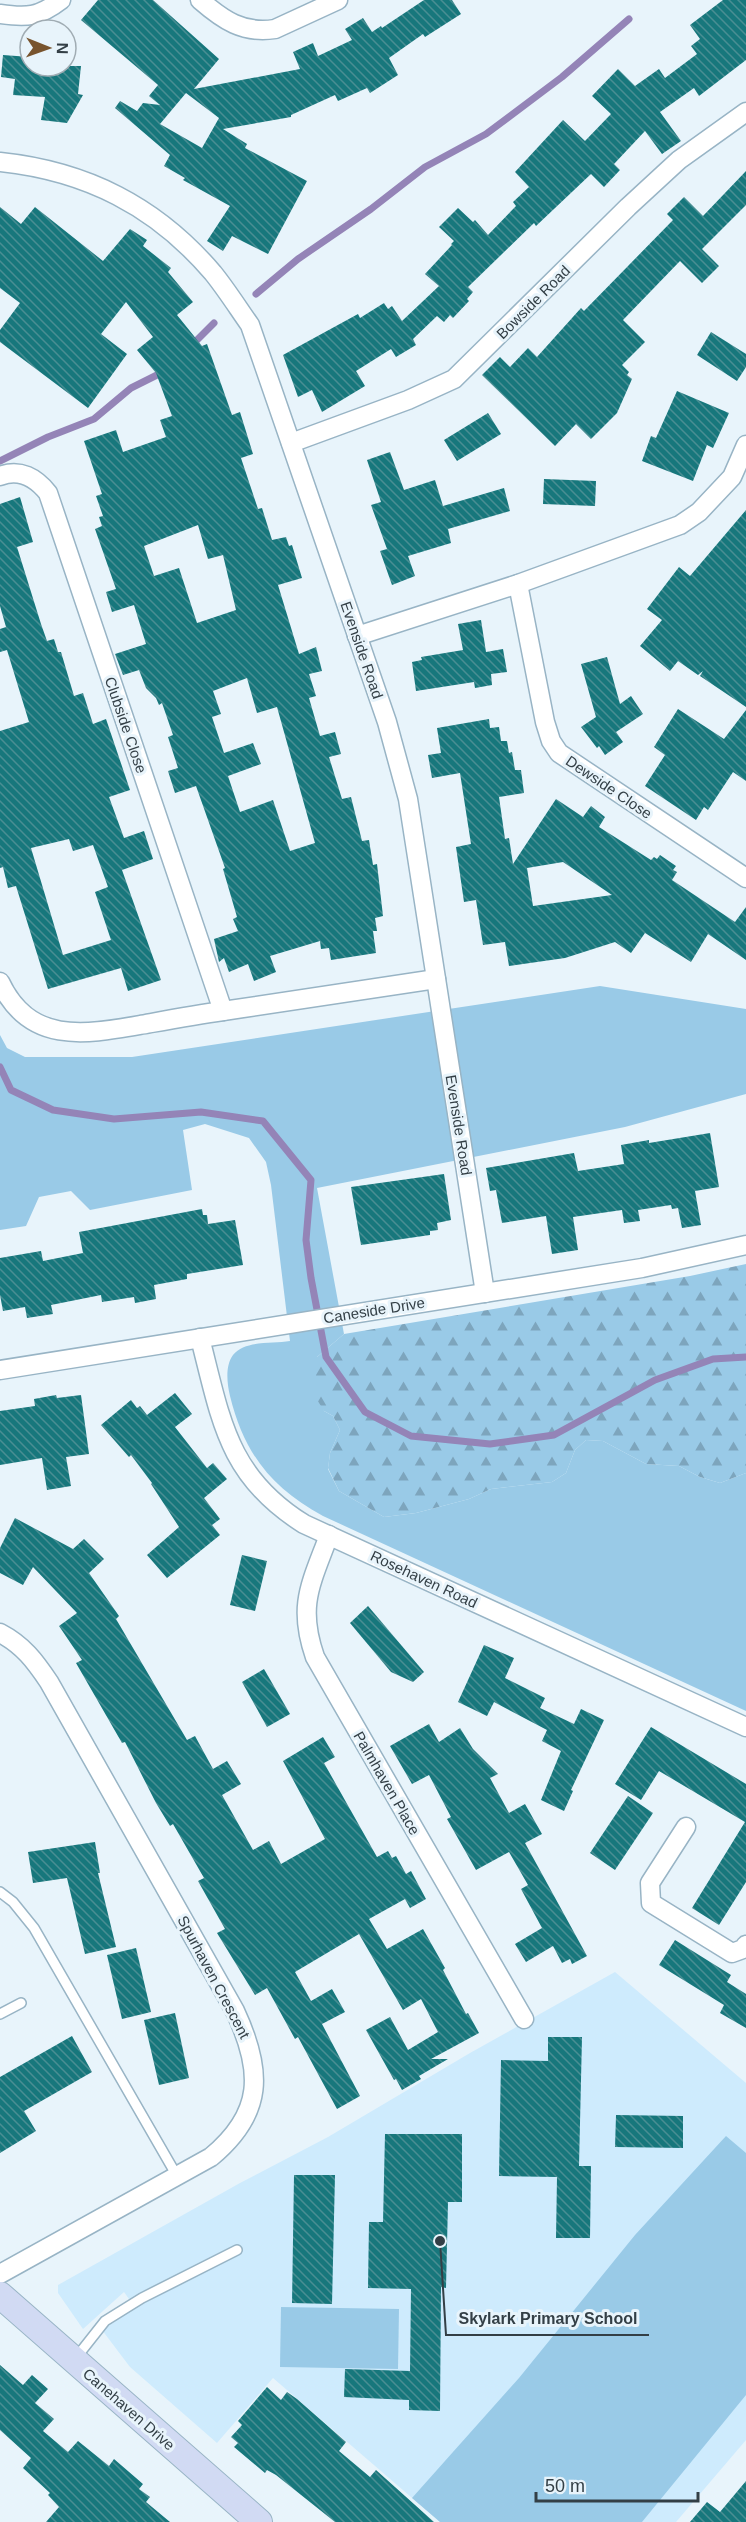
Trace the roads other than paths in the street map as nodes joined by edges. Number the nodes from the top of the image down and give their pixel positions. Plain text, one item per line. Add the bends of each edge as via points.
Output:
1 (61, 0) edge
2 (200, 0) edge
3 (338, 0) edge
4 (0, 14) edge
5 (746, 112) edge
6 (0, 162) edge
7 (291, 443) junction
8 (746, 445) edge
9 (0, 476) edge
10 (739, 483) edge
11 (518, 584) junction
12 (357, 636) junction
13 (746, 878) edge
14 (436, 979) junction
15 (0, 982) edge
16 (223, 1011) junction
17 (746, 1245) edge
18 (484, 1293) junction
19 (200, 1338) junction
20 (0, 1370) edge
21 (330, 1535) junction
22 (0, 1633) edge
23 (746, 1727) edge
24 (686, 1827) dead end
25 (0, 1892) edge
26 (746, 1944) edge
27 (21, 2002) dead end
28 (0, 2014) edge
29 (524, 2019) dead end
30 (177, 2176) junction
31 (237, 2250) dead end
32 (0, 2274) edge
33 (0, 2295) edge
34 (73, 2361) junction
35 (259, 2522) edge

1 - 4 street via 32,16
2 - 3 street via 220,18 238,27 264,31
5 - 7 street, Bowside Road via 679,160 454,379
6 - 7 street, Evenside Road via 79,178 132,202 177,236 213,273 250,325
7 - 12 street, Evenside Road
8 - 10 street
9 - 16 street, Clubside Close via 26,475 38,479 48,493
10 - 11 street via 680,525
11 - 12 street
11 - 13 street, Dewside Close via 545,722 559,753
12 - 14 street, Evenside Road via 408,799
14 - 16 street
14 - 18 street, Evenside Road
15 - 16 street via 8,1000 22,1015 44,1027 70,1033
17 - 18 street, Caneside Drive via 642,1268
18 - 19 street, Caneside Drive
19 - 20 street, Caneside Drive
19 - 21 street, Rosehaven Road via 226,1434 245,1471 280,1508
21 - 23 street, Rosehaven Road
21 - 29 street, Palmhaven Place via 306,1608 306,1632 315,1657
22 - 30 street, Spurhaven Crescent via 30,1654 50,1682 249,2039 254,2081 243,2124 211,2157
24 - 26 street via 650,1883 651,1903 732,1953
25 - 30 lane via 34,1928
27 - 28 lane
30 - 32 street, Spurhaven Crescent
31 - 34 lane via 105,2321
33 - 34 street, Canehaven Drive
34 - 35 street, Canehaven Drive

